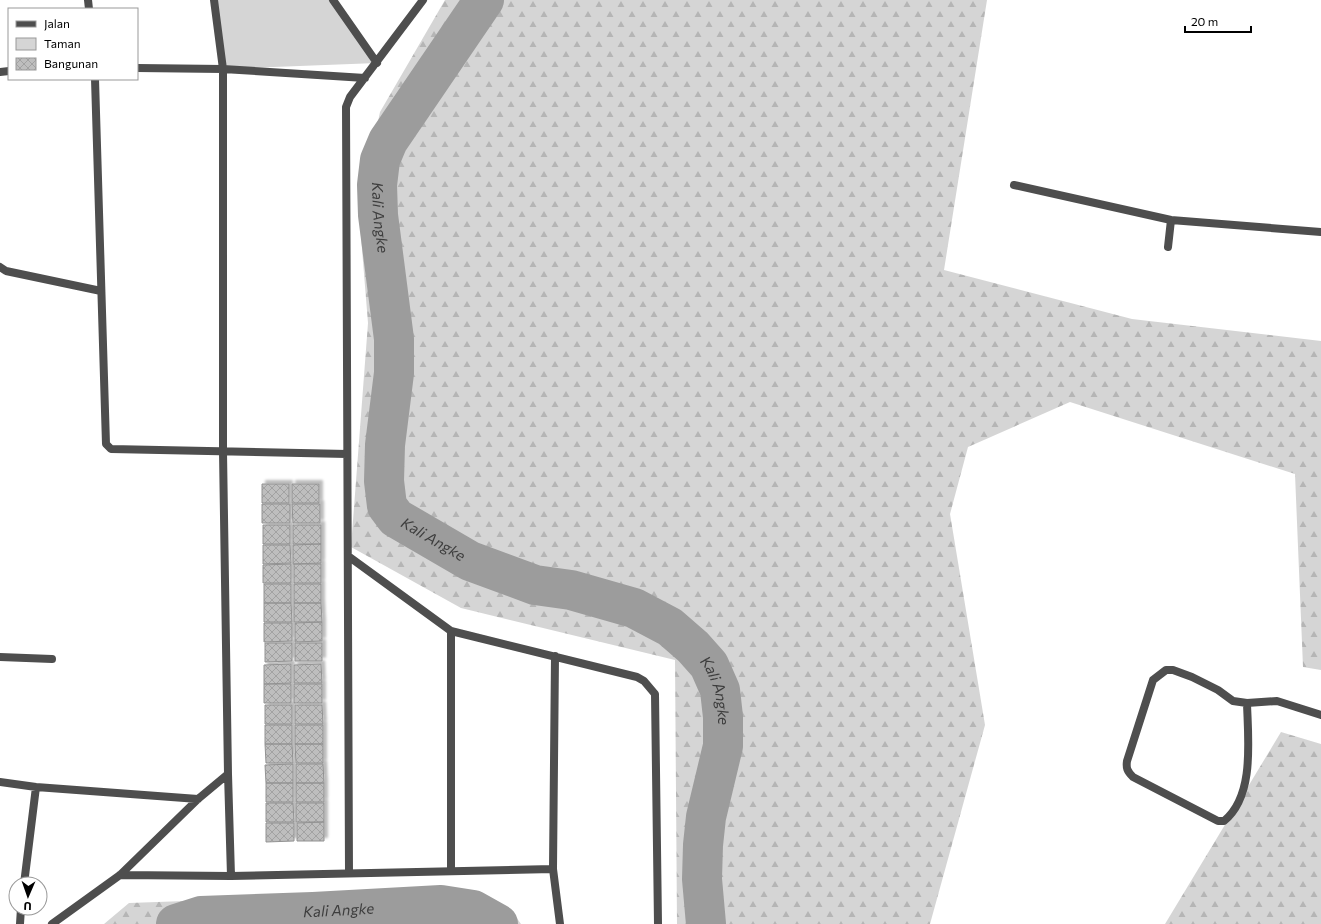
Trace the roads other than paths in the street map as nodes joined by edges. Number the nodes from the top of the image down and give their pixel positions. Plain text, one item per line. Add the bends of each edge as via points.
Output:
1 (214, 0) edge
2 (333, 0) edge
3 (423, 0) edge
4 (377, 63) junction
5 (138, 68) edge
6 (223, 69) junction
7 (365, 78) junction
8 (95, 80) edge
9 (1014, 185) dead end
10 (1171, 220) junction
11 (1321, 232) edge
12 (1168, 247) dead end
13 (0, 267) edge
14 (102, 291) junction
15 (223, 452) junction
16 (348, 454) junction
17 (348, 556) junction
18 (451, 631) junction
19 (554, 656) junction
20 (0, 657) edge
21 (52, 659) dead end
22 (1247, 702) junction
23 (1321, 714) edge
24 (228, 774) junction
25 (0, 782) edge
26 (36, 788) junction
27 (198, 799) junction
28 (553, 869) junction
29 (452, 871) junction
30 (349, 873) junction
31 (120, 875) junction
32 (25, 876) edge
33 (231, 876) junction
34 (52, 924) edge
35 (560, 924) edge
36 (658, 924) edge

1 - 6 street
2 - 4 street
3 - 4 street
4 - 7 street
5 - 6 street
6 - 7 street
6 - 15 street
7 - 16 street via 350,97 346,107
8 - 14 street
9 - 10 street
10 - 11 street
10 - 12 street
13 - 14 street via 6,271
14 - 15 street via 108,447
15 - 16 street
15 - 24 street
16 - 17 street
17 - 18 street
17 - 30 street
18 - 19 street
18 - 29 street
19 - 28 street
19 - 36 street via 637,677 655,694
20 - 21 street
22 - 22 street via 1248,769 1236,808 1224,821 1218,821 1133,777 1126,768 1148,694 1153,680 1160,672 1173,670 1218,690 1232,701
22 - 23 street via 1277,701
24 - 27 street
24 - 33 street
25 - 26 street
26 - 27 street
26 - 32 street
27 - 31 street
28 - 29 street
28 - 35 street
29 - 30 street
30 - 33 street
31 - 33 street
31 - 34 street

